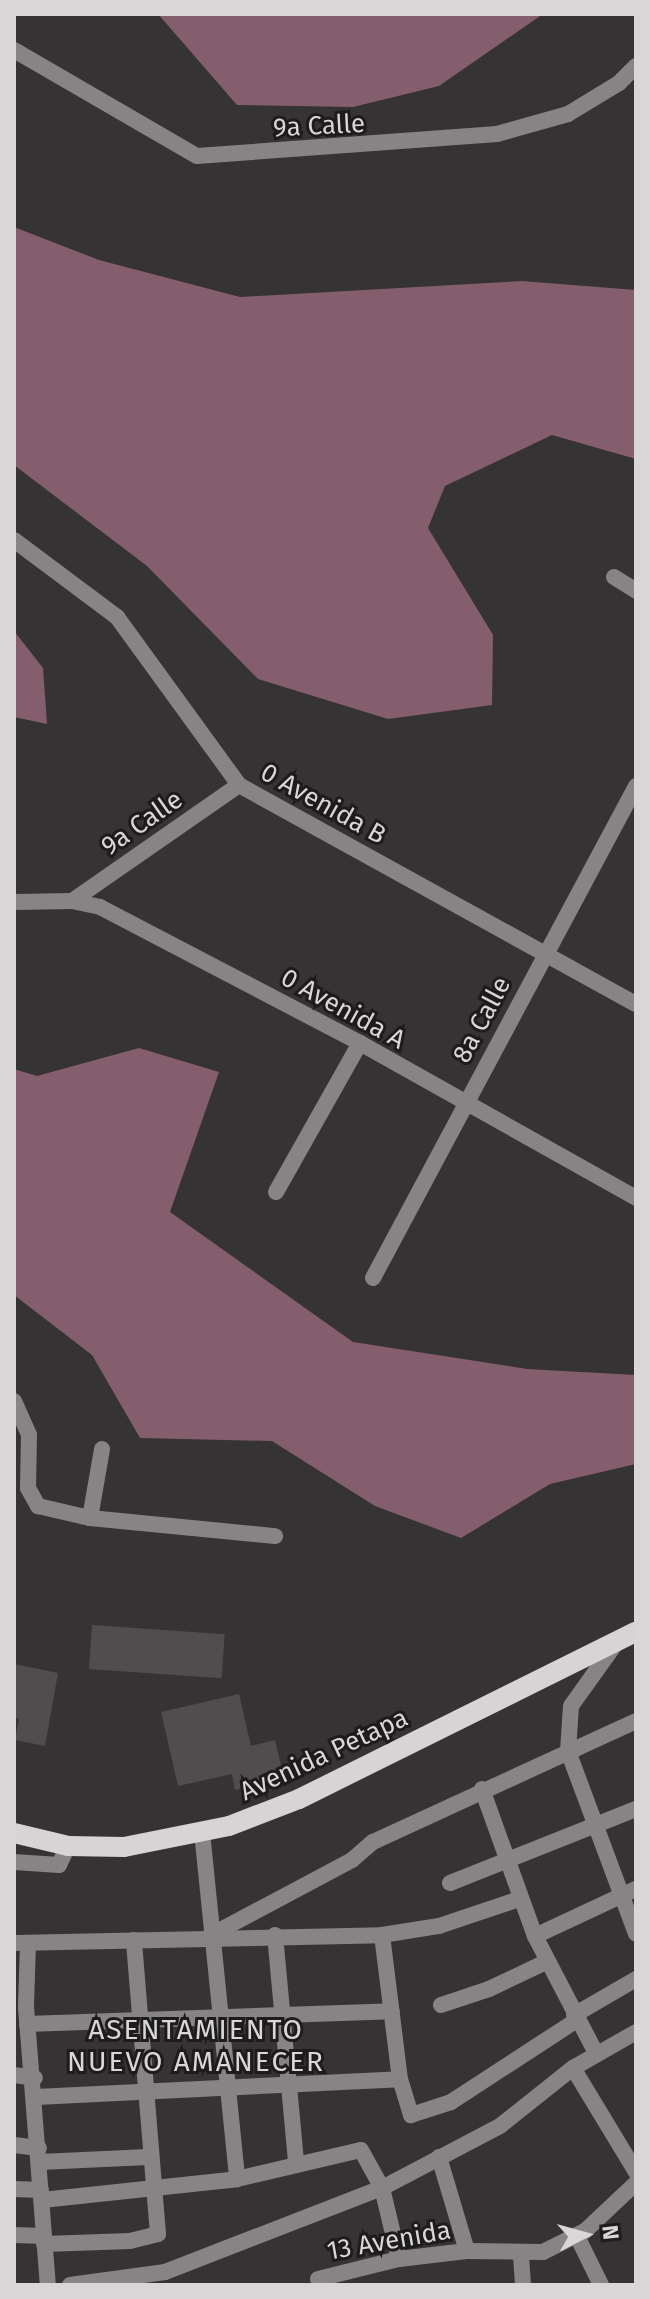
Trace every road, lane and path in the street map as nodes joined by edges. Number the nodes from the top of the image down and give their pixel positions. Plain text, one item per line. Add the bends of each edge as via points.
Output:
1 (14, 50) edge
2 (636, 66) edge
3 (619, 83) junction
4 (636, 93) edge
5 (14, 540) edge
6 (614, 577) dead end
7 (636, 591) edge
8 (239, 785) junction
9 (633, 798) edge
10 (72, 901) junction
11 (14, 902) edge
12 (544, 954) junction
13 (636, 1004) edge
14 (360, 1043) junction
15 (463, 1105) junction
16 (276, 1192) dead end
17 (636, 1198) edge
18 (373, 1278) dead end
19 (14, 1402) edge
20 (102, 1449) dead end
21 (90, 1518) junction
22 (275, 1536) dead end
23 (636, 1632) edge
24 (617, 1642) junction
25 (636, 1721) edge
26 (568, 1751) junction
27 (482, 1789) junction
28 (636, 1809) edge
29 (594, 1822) junction
30 (202, 1832) junction
31 (14, 1833) edge
32 (68, 1846) junction
33 (14, 1862) edge
34 (508, 1862) junction
35 (450, 1883) dead end
36 (628, 1892) edge
37 (519, 1899) junction
38 (636, 1934) edge
39 (212, 1935) junction
40 (275, 1935) junction
41 (382, 1935) junction
42 (535, 1936) junction
43 (134, 1940) junction
44 (21, 1943) edge
45 (546, 1962) junction
46 (636, 1979) edge
47 (441, 2005) dead end
48 (392, 2011) junction
49 (22, 2012) edge
50 (283, 2012) junction
51 (139, 2018) junction
52 (575, 2018) junction
53 (222, 2020) junction
54 (636, 2032) edge
55 (596, 2053) junction
56 (573, 2068) junction
57 (14, 2075) edge
58 (35, 2078) junction
59 (400, 2079) junction
60 (290, 2084) junction
61 (228, 2085) junction
62 (145, 2089) junction
63 (36, 2097) junction
64 (14, 2145) edge
65 (39, 2155) junction
66 (148, 2157) junction
67 (439, 2157) junction
68 (296, 2161) junction
69 (636, 2172) edge
70 (237, 2179) junction
71 (636, 2183) edge
72 (382, 2188) junction
73 (14, 2189) edge
74 (152, 2191) junction
75 (41, 2195) junction
76 (628, 2198) edge
77 (14, 2235) edge
78 (577, 2236) junction
79 (44, 2240) junction
80 (467, 2251) junction
81 (521, 2256) junction
82 (399, 2259) junction
83 (166, 2278) edge
84 (318, 2279) dead end
85 (48, 2285) edge
86 (70, 2285) edge
87 (523, 2285) edge
88 (601, 2285) edge

1 - 3 street, 9a Calle via 197,156 497,134 568,114
2 - 3 street, 9a Calle
3 - 4 street
5 - 8 street, 0 Avenida B via 117,617
6 - 7 street
8 - 10 street, 9a Calle
8 - 12 street, 0 Avenida B
9 - 12 street, 8a Calle
10 - 11 street, 0 Avenida A
10 - 14 street, 0 Avenida A via 100,907
12 - 13 street, 0 Avenida B
12 - 15 street, 8a Calle
14 - 15 street, 0 Avenida A
14 - 16 street
15 - 17 street, 0 Avenida A
15 - 18 street, 8a Calle
19 - 21 street via 29,1435 31,1495 38,1506
20 - 21 street
21 - 22 street
23 - 24 main road, Avenida Petapa
24 - 26 street via 571,1706
24 - 30 main road, Avenida Petapa via 299,1799
25 - 26 street
26 - 27 street
26 - 29 street
27 - 34 street
27 - 39 street via 373,1842 352,1860
28 - 29 street
29 - 34 street
29 - 36 street
30 - 32 main road, Avenida Petapa via 124,1847
30 - 39 street
31 - 32 main road, Avenida Petapa
32 - 33 street via 59,1865
34 - 35 street
34 - 37 street
36 - 38 street
36 - 42 street
37 - 41 street via 439,1926
37 - 42 street
39 - 40 street
39 - 43 street
39 - 53 street
40 - 41 street
40 - 50 street
41 - 48 street
42 - 45 street
43 - 44 street
43 - 51 street
44 - 49 street
45 - 47 street
45 - 52 street
46 - 52 street
48 - 50 street
48 - 59 street
49 - 51 street
49 - 58 street
50 - 53 street
50 - 60 street
51 - 53 street
51 - 62 street
52 - 55 street
52 - 59 street via 451,2102 419,2116 409,2114
53 - 61 street
54 - 55 street
55 - 56 street
56 - 67 street via 500,2126
56 - 69 street
57 - 58 street
58 - 63 street
59 - 60 street
60 - 61 street
60 - 68 street
61 - 62 street
61 - 70 street
62 - 63 street
62 - 66 street
63 - 65 street
64 - 65 street
65 - 66 street
65 - 75 street
66 - 74 street
67 - 72 street
67 - 80 street
68 - 70 street
68 - 72 street via 364,2151
70 - 74 street
71 - 76 street, 13 Avenida
72 - 82 street
72 - 83 street
73 - 75 street
74 - 75 street
74 - 79 street via 155,2237
75 - 79 street
76 - 78 street, 13 Avenida
77 - 79 street
78 - 81 street, 13 Avenida
78 - 88 street
79 - 85 street
80 - 81 street, 13 Avenida
80 - 82 street, 13 Avenida
81 - 87 street
82 - 84 street, 13 Avenida
83 - 86 street

